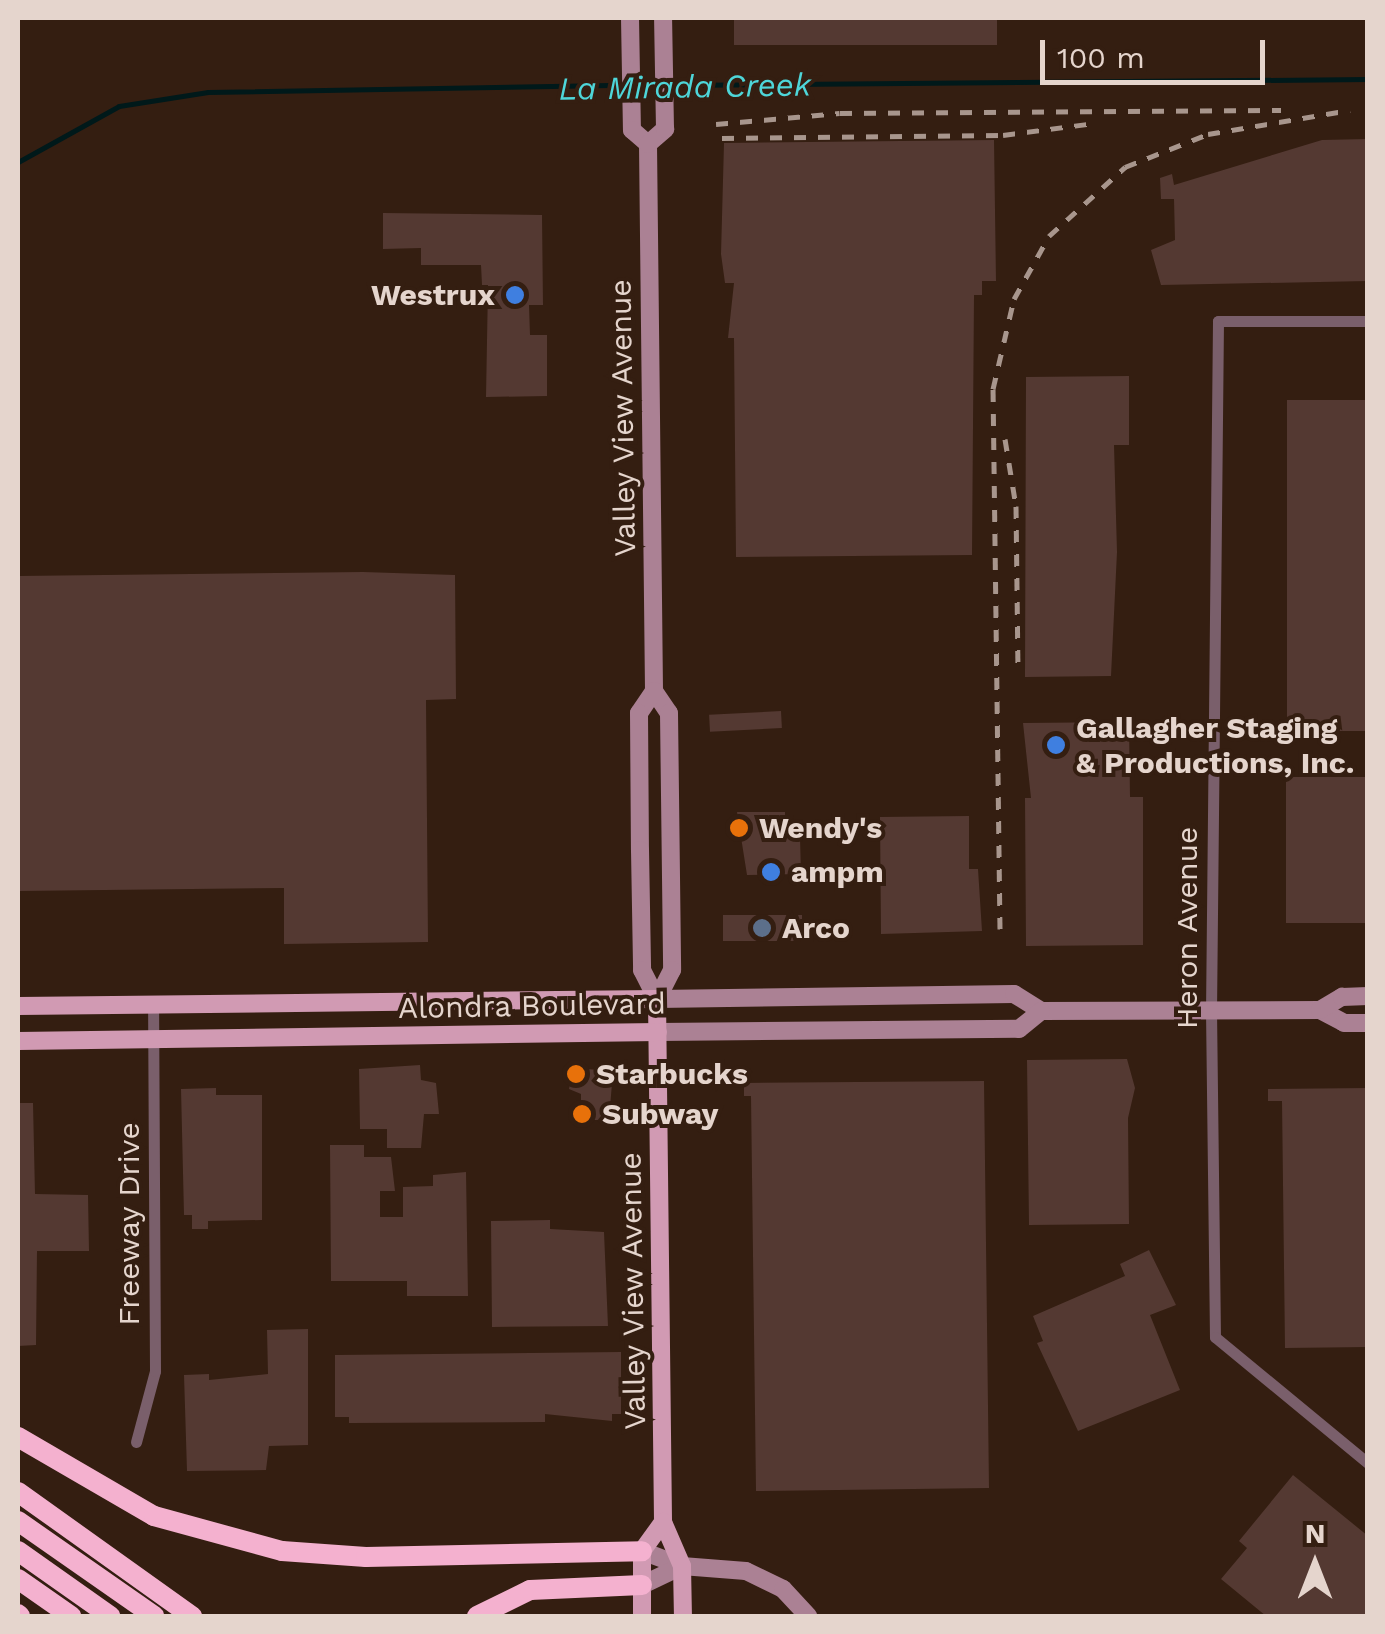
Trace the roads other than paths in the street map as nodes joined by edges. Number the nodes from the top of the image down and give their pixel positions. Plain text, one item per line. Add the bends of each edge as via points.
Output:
1 (630, 18) edge
2 (664, 18) edge
3 (648, 144) junction
4 (1368, 322) edge
5 (654, 691) junction
6 (1368, 996) edge
7 (657, 999) junction
8 (153, 1003) junction
9 (18, 1006) edge
10 (1211, 1010) junction
11 (1320, 1010) junction
12 (1041, 1011) junction
13 (1368, 1023) edge
14 (658, 1032) junction
15 (153, 1037) junction
16 (18, 1040) edge
17 (18, 1438) edge
18 (136, 1442) dead end
19 (1368, 1463) edge
20 (18, 1492) edge
21 (18, 1521) edge
22 (663, 1522) junction
23 (18, 1551) edge
24 (642, 1551) junction
25 (682, 1566) junction
26 (18, 1579) edge
27 (642, 1585) junction
28 (72, 1616) edge
29 (110, 1616) edge
30 (154, 1616) edge
31 (192, 1616) edge
32 (477, 1616) edge
33 (642, 1616) edge
34 (683, 1616) edge
35 (808, 1616) edge

1 - 3 main road, Valley View Avenue via 632,130
2 - 3 main road, Valley View Avenue via 665,130
3 - 5 main road, Valley View Avenue
4 - 10 street, Heron Avenue via 1218,321
5 - 7 main road, Valley View Avenue via 668,714 672,970
5 - 7 main road, Valley View Avenue via 638,713 642,970
6 - 11 main road, Alondra Boulevard via 1342,996
7 - 8 main road, Alondra Boulevard
7 - 12 main road, Alondra Boulevard via 1014,994
7 - 14 main road, Valley View Avenue
8 - 9 main road, Alondra Boulevard
8 - 15 street, Freeway Drive
10 - 11 main road, Alondra Boulevard
10 - 12 main road, Alondra Boulevard
10 - 19 street, Heron Avenue via 1215,1336
11 - 13 main road, Alondra Boulevard via 1344,1023
12 - 14 main road, Alondra Boulevard via 1019,1029
14 - 15 main road, Alondra Boulevard
14 - 22 main road, Valley View Avenue
15 - 16 main road, Alondra Boulevard
15 - 18 street, Freeway Drive via 155,1372
17 - 24 highway via 154,1516 282,1550 366,1557
20 - 31 highway
21 - 30 highway
22 - 24 main road
22 - 25 main road, Valley View Avenue
23 - 29 highway
24 - 25 main road
24 - 27 main road
25 - 27 main road
25 - 34 main road, Valley View Avenue
25 - 35 main road via 746,1571 783,1589
26 - 28 highway
27 - 32 highway via 530,1590
27 - 33 main road

